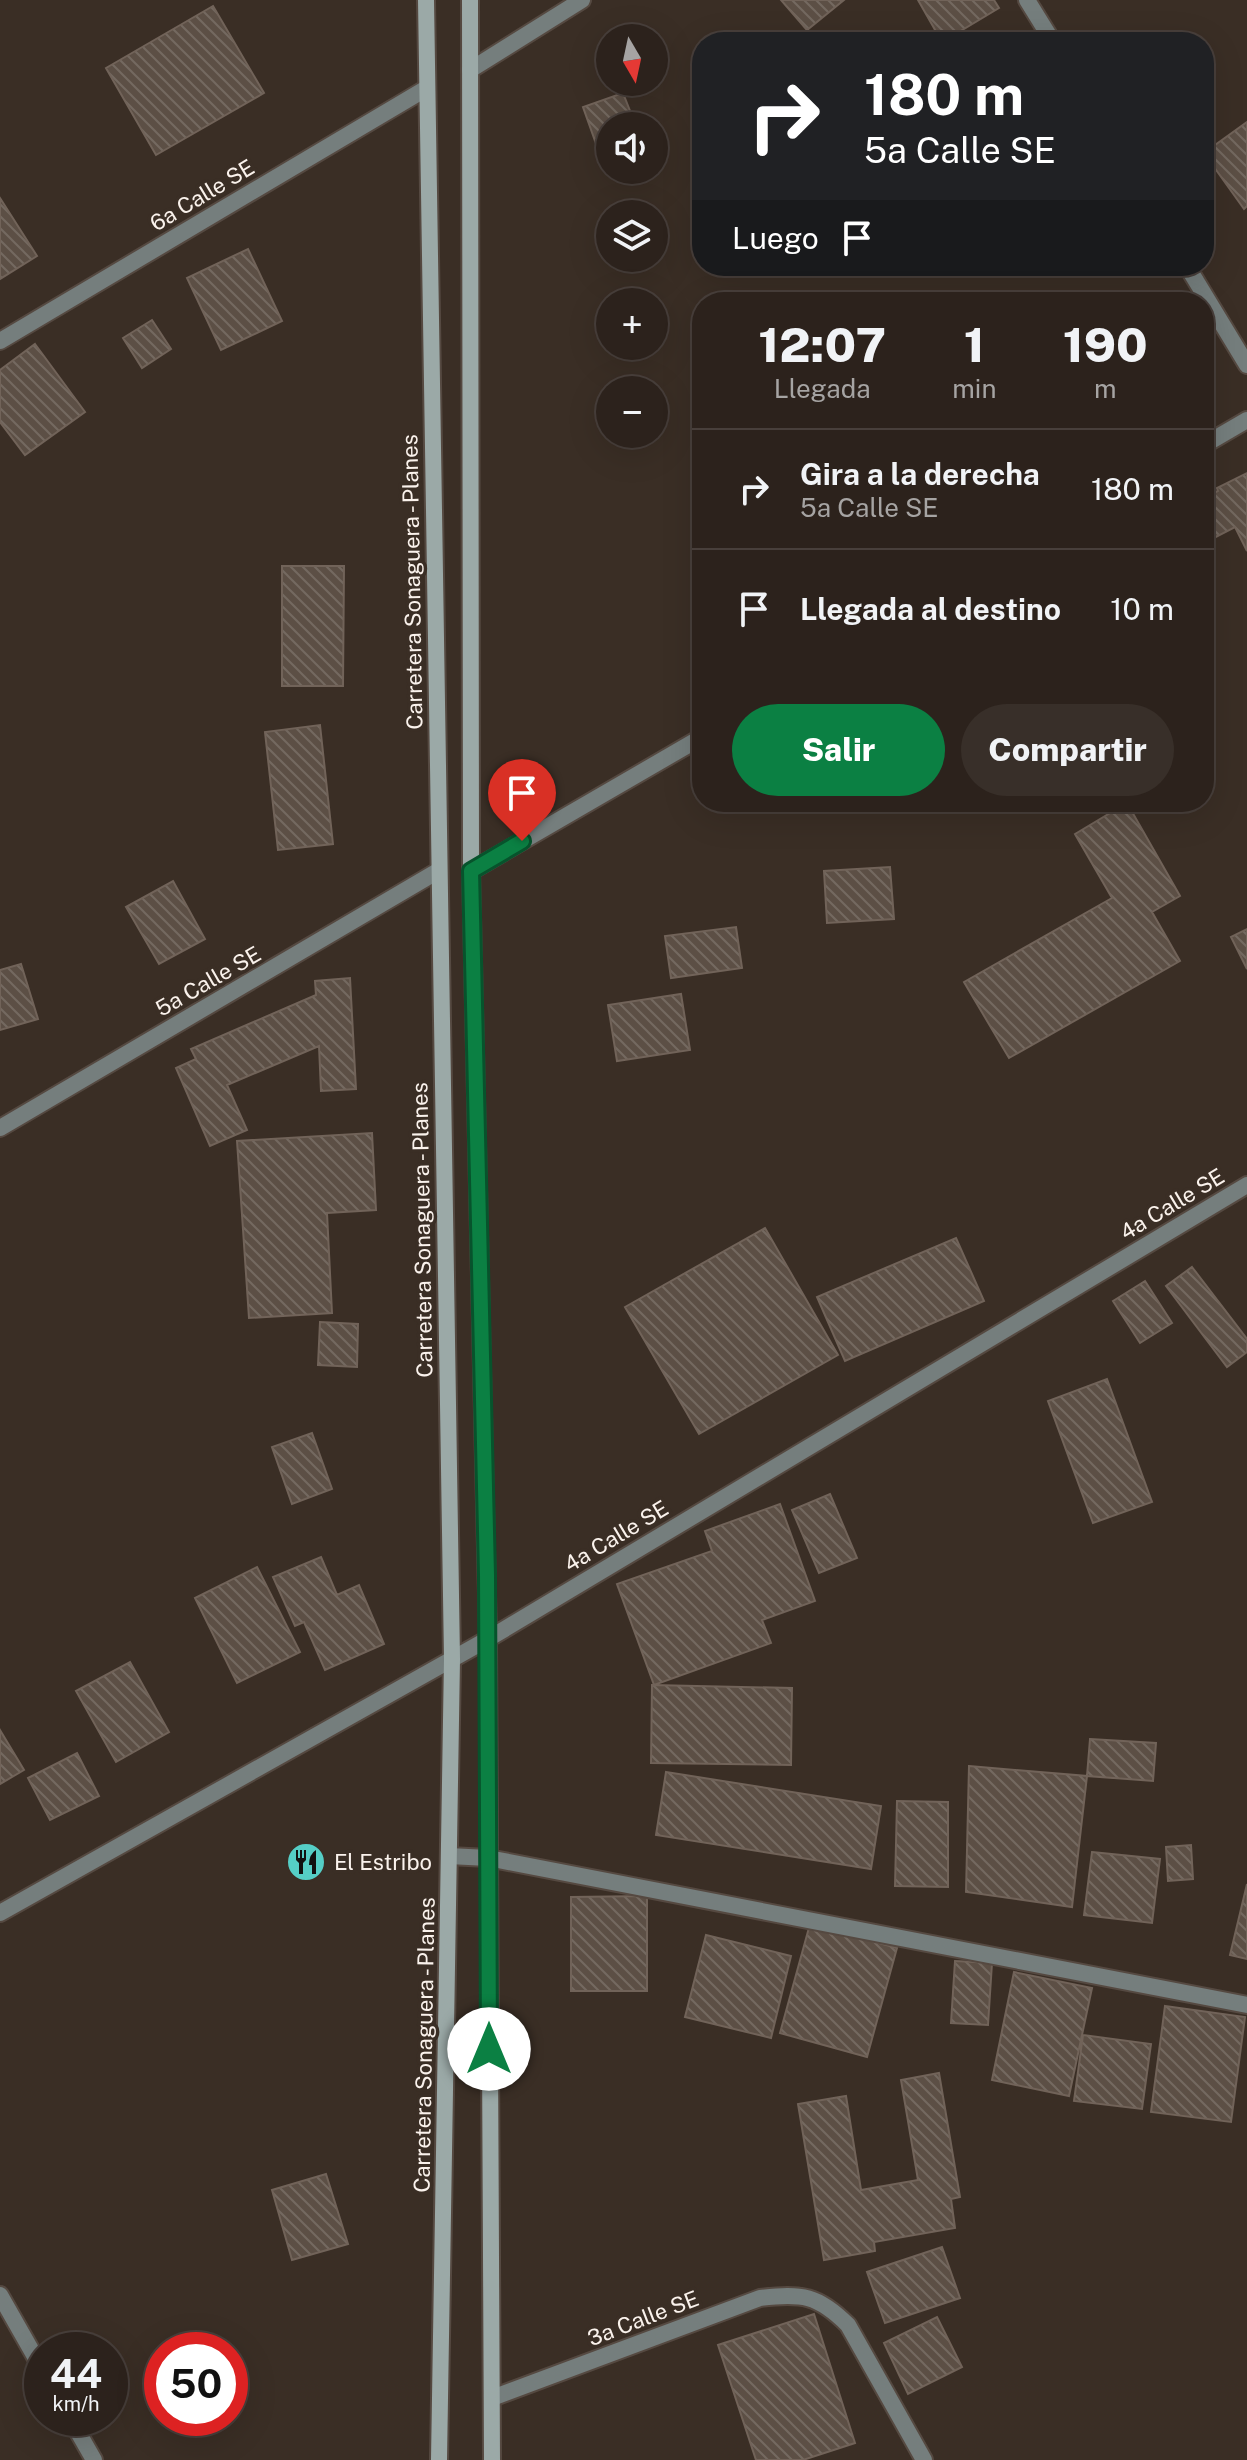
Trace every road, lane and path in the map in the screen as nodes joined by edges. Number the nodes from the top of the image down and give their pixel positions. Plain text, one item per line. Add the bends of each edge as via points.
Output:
1 (426, 0) edge
2 (470, 0) edge
3 (582, 0) edge
4 (1027, 0) edge
5 (1047, 32) edge
6 (470, 70) junction
7 (427, 88) junction
8 (1214, 311) edge
9 (0, 341) edge
10 (1247, 365) edge
11 (1247, 420) edge
12 (1214, 439) edge
13 (692, 743) edge
14 (438, 871) junction
15 (471, 871) junction
16 (0, 1128) edge
17 (1247, 1185) edge
18 (488, 1639) junction
19 (452, 1659) junction
20 (449, 1856) junction
21 (488, 1858) junction
22 (0, 1913) edge
23 (1247, 2005) edge
24 (0, 2295) edge
25 (24, 2337) edge
26 (492, 2398) junction
27 (80, 2436) edge
28 (94, 2460) edge
29 (439, 2460) edge
30 (492, 2460) edge
31 (924, 2460) edge

1 - 7 main road, Carretera Sonaguera - Planes
2 - 6 main road
3 - 6 street
4 - 5 street
6 - 15 main road
7 - 9 street, 6a Calle SE
7 - 14 main road, Carretera Sonaguera - Planes
8 - 10 street
11 - 12 street
13 - 15 street
14 - 16 street, 5a Calle SE
14 - 19 main road, Carretera Sonaguera - Planes
15 - 18 main road
17 - 18 street, 4a Calle SE
18 - 19 street, 4a Calle SE
18 - 21 main road
19 - 20 main road, Carretera Sonaguera - Planes
19 - 22 street, 4a Calle SE
20 - 21 street
20 - 29 main road, Carretera Sonaguera - Planes
21 - 23 street
21 - 26 main road
24 - 25 street
26 - 30 main road
26 - 31 street, 3a Calle SE via 760,2298 790,2294 814,2298 848,2325
27 - 28 street

